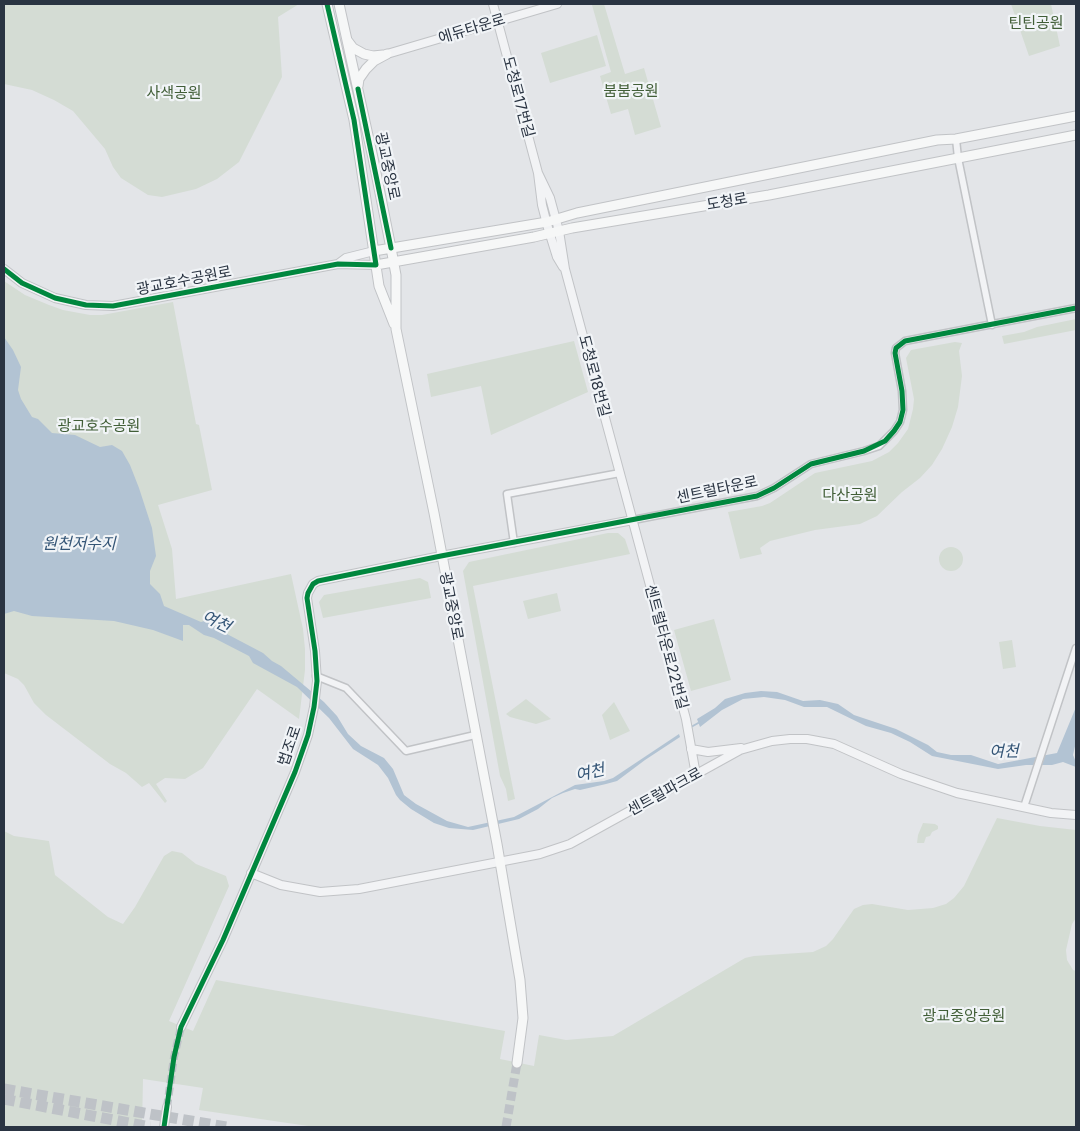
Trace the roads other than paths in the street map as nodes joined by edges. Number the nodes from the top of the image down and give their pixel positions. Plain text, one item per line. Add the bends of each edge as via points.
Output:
1 (327, 4) edge
2 (339, 4) edge
3 (493, 4) edge
4 (556, 4) edge
5 (498, 22) junction
6 (346, 40) junction
7 (387, 54) junction
8 (358, 89) junction
9 (1076, 116) edge
10 (1076, 135) edge
11 (956, 139) junction
12 (958, 158) junction
13 (538, 173) junction
14 (556, 219) junction
15 (547, 222) junction
16 (560, 231) junction
17 (550, 233) junction
18 (391, 248) junction
19 (374, 251) junction
20 (393, 261) junction
21 (338, 264) junction
22 (376, 265) junction
23 (4, 269) edge
24 (565, 269) junction
25 (1076, 308) edge
26 (992, 325) junction
27 (396, 329) junction
28 (620, 473) junction
29 (633, 520) junction
30 (514, 543) junction
31 (441, 556) junction
32 (1076, 648) edge
33 (316, 678) junction
34 (475, 736) junction
35 (691, 748) junction
36 (748, 748) junction
37 (696, 775) junction
38 (1024, 807) junction
39 (1076, 815) edge
40 (499, 861) junction
41 (251, 873) junction
42 (181, 1026) tunnel mouth
43 (517, 1063) tunnel mouth
44 (167, 1107) tunnel mouth
45 (164, 1127) edge

1 - 19 main road, 광교중앙로 via 354,120
2 - 6 main road, 광교중앙로
3 - 5 street, 도청로17번길
4 - 5 street, 에듀타운로
5 - 7 street, 에듀타운로
5 - 13 street, 도청로17번길
6 - 7 main road via 364,54
6 - 8 main road, 광교중앙로
7 - 8 main road via 366,69 359,79
8 - 18 main road, 광교중앙로
9 - 11 main road, 도청로
10 - 12 main road, 도청로
11 - 12 street
11 - 14 main road, 도청로 via 918,144
12 - 16 main road, 도청로
12 - 26 street
13 - 14 street, 도청로17번길
13 - 15 street, 도청로17번길
14 - 15 main road, 도청로
14 - 16 street, 도청로17번길
15 - 17 street, 도청로17번길
15 - 18 main road, 도청로
16 - 17 main road, 도청로
16 - 24 street, 도청로18번길
17 - 20 main road, 도청로
17 - 24 street, 도청로17번길 via 557,257
18 - 19 main road, 도청로
18 - 20 main road, 광교중앙로
19 - 21 street, 광교호수공원로 via 346,258
19 - 22 main road, 광교중앙로
20 - 22 main road, 도청로
20 - 27 main road, 광교중앙로
21 - 22 street, 광교호수공원로
21 - 23 street, 광교호수공원로 via 113,306 86,306 54,298 22,283
22 - 27 main road, 광교중앙로 via 379,286
24 - 28 street, 도청로18번길
25 - 26 street, 센트럴타운로
26 - 29 street, 센트럴타운로 via 909,339 900,344 895,354 903,410 894,431 879,446 811,464 757,496
27 - 31 main road, 광교중앙로
28 - 29 street, 도청로18번길
28 - 30 street via 508,494
29 - 30 street, 센트럴타운로
29 - 35 street, 센트럴타운로22번길
30 - 31 street, 센트럴타운로
31 - 33 street, 법조로 via 313,584 307,598
31 - 34 main road, 광교중앙로
32 - 38 street
33 - 34 street via 346,688 406,751
33 - 41 street, 법조로 via 308,735
34 - 40 main road, 광교중앙로
35 - 36 street via 708,752
35 - 37 street, 센트럴타운로22번길
36 - 37 street, 센트럴파크로
36 - 38 street, 센트럴파크로 via 780,740 818,740 840,746 934,786
37 - 40 street, 센트럴파크로 via 570,844 540,854
38 - 39 street, 센트럴파크로
40 - 41 street, 센트럴파크로 via 359,889 320,892 281,885
40 - 43 main road, 광교중앙로 via 522,996 522,1035
41 - 42 street, 법조로
44 - 45 street

